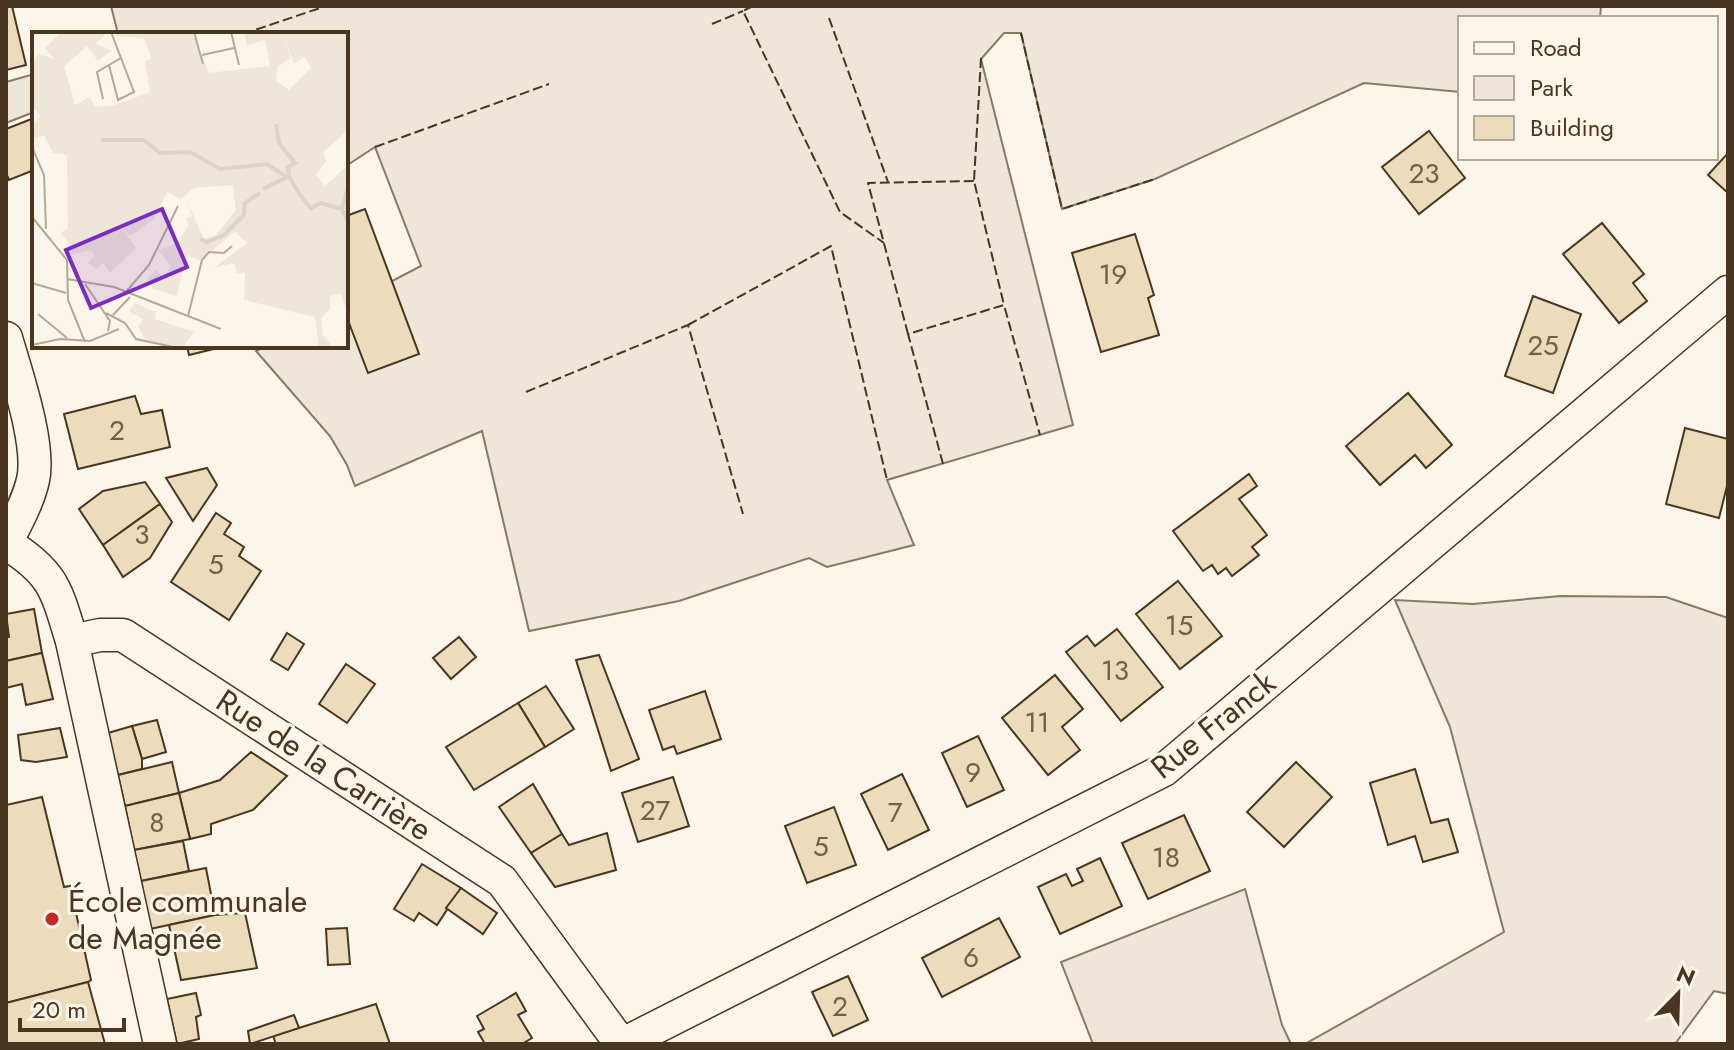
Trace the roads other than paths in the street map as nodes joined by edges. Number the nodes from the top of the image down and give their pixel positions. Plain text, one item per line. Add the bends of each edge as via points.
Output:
1 (1728, 292) edge
2 (6, 338) edge
3 (6, 543) edge
4 (72, 641) junction
5 (160, 1044) edge
6 (622, 1044) edge

1 - 6 street, Rue Franck via 1164,770
2 - 3 street via 24,399 34,476
3 - 4 street via 43,570 55,588
4 - 5 street
4 - 6 street, Rue de la Carrière via 123,635 502,881

